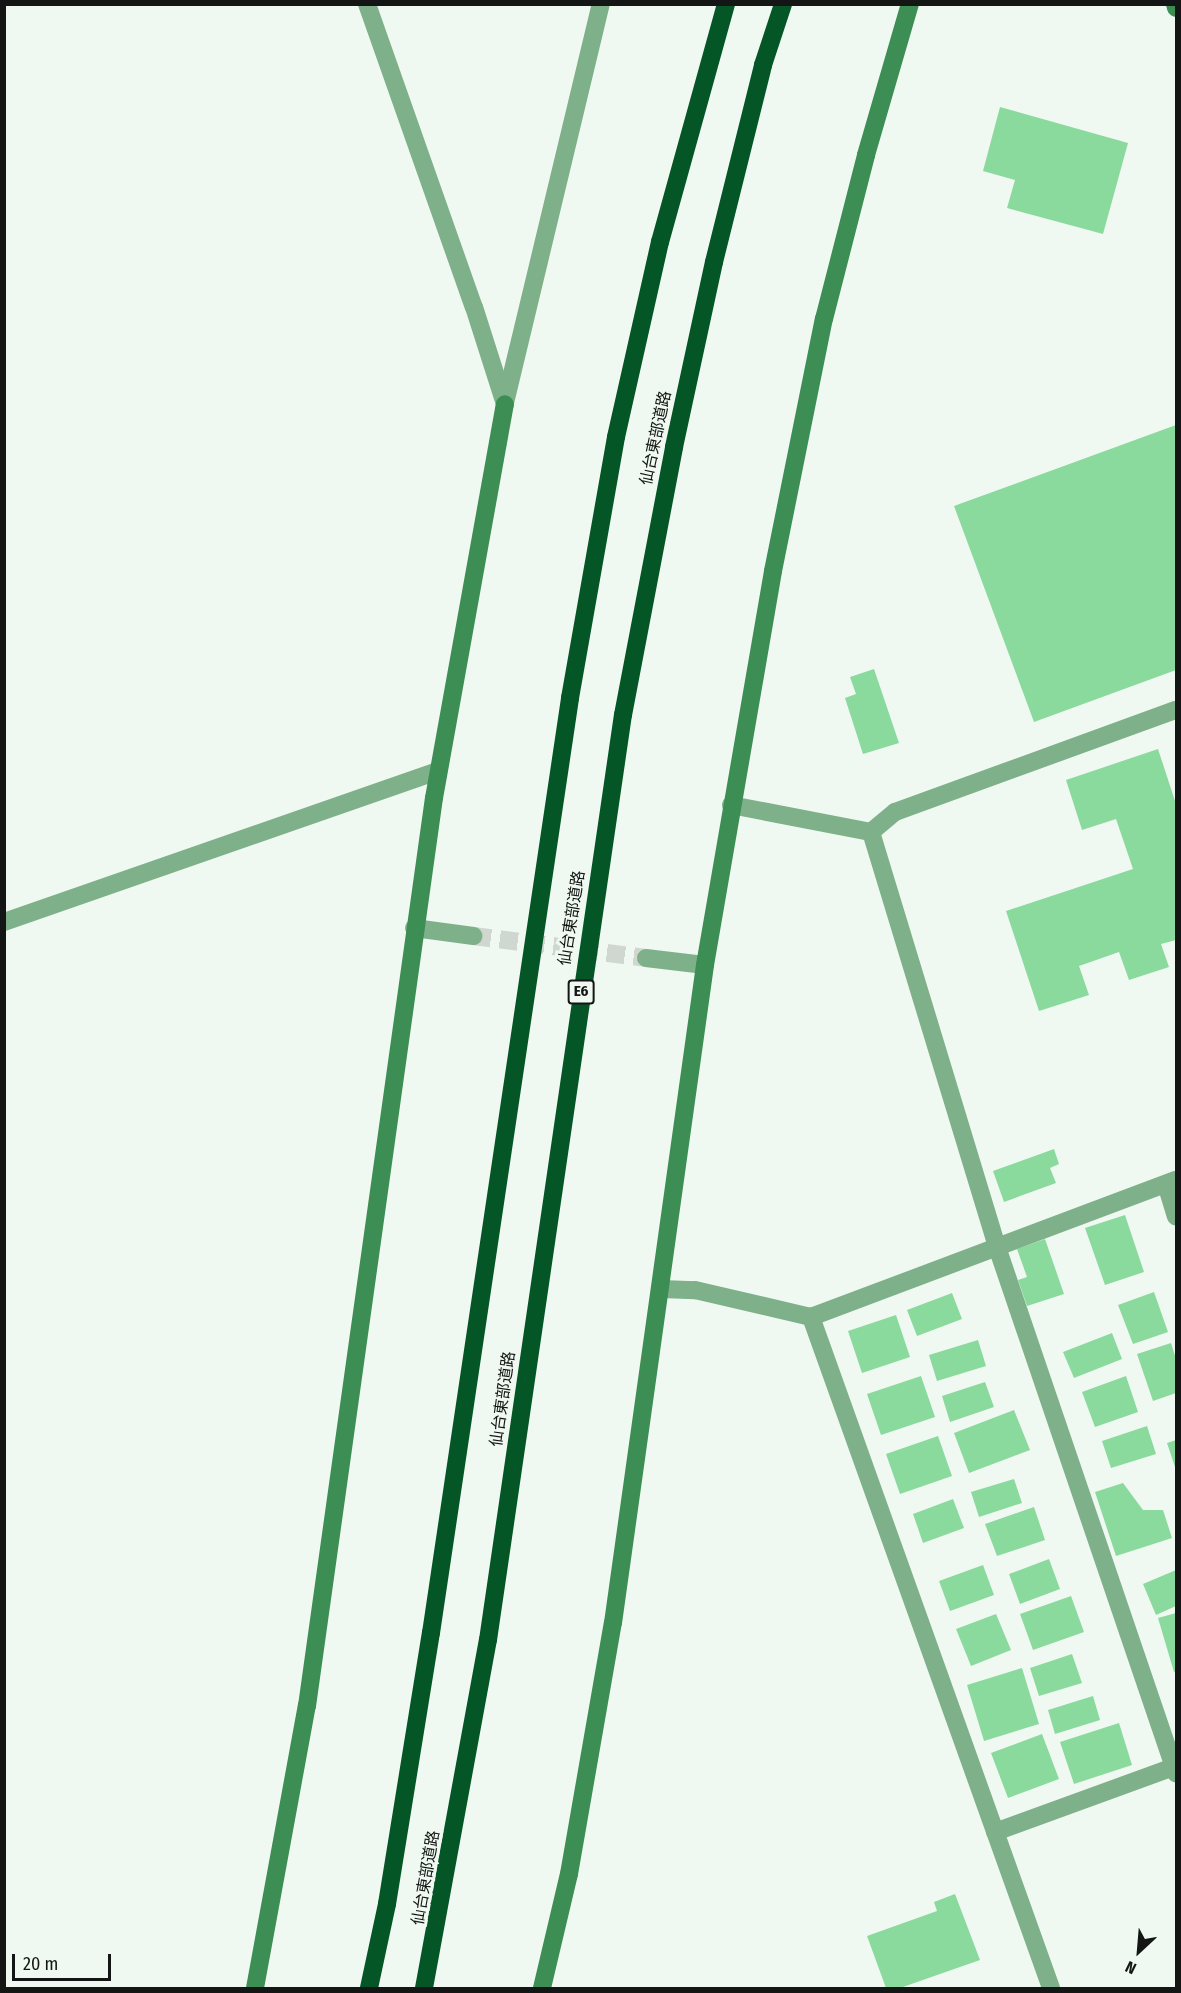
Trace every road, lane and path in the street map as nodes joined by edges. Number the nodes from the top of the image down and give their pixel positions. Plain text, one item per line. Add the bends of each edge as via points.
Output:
1 (367, 4) edge
2 (601, 4) edge
3 (726, 4) edge
4 (783, 4) edge
5 (910, 4) edge
6 (505, 404) junction
7 (1176, 710) edge
8 (438, 771) junction
9 (731, 805) junction
10 (871, 832) junction
11 (4, 922) edge
12 (414, 928) junction
13 (473, 936) tunnel mouth
14 (646, 958) tunnel mouth
15 (705, 965) junction
16 (1171, 1182) edge
17 (1176, 1216) edge
18 (997, 1247) junction
19 (661, 1289) junction
20 (811, 1317) junction
21 (1176, 1769) edge
22 (995, 1832) junction
23 (255, 1989) edge
24 (369, 1989) edge
25 (424, 1989) edge
26 (543, 1989) edge
27 (1051, 1989) edge

1 - 6 street
2 - 6 street
3 - 24 highway, 仙台東部道路 via 660,242 614,448 565,733 427,1656 387,1904
4 - 25 highway, 仙台東部道路 / E6 via 714,262 625,704 488,1640
5 - 9 street via 824,319
6 - 8 street
7 - 10 street via 895,812
8 - 11 street
8 - 12 street
9 - 10 street
9 - 15 street
10 - 18 street
12 - 13 street
12 - 23 street via 307,1706
14 - 15 street
15 - 19 street
16 - 17 street
16 - 18 street
18 - 20 street
18 - 21 street
19 - 20 street via 695,1290
19 - 26 street via 613,1623 569,1874
20 - 22 street
21 - 22 street
22 - 27 street

